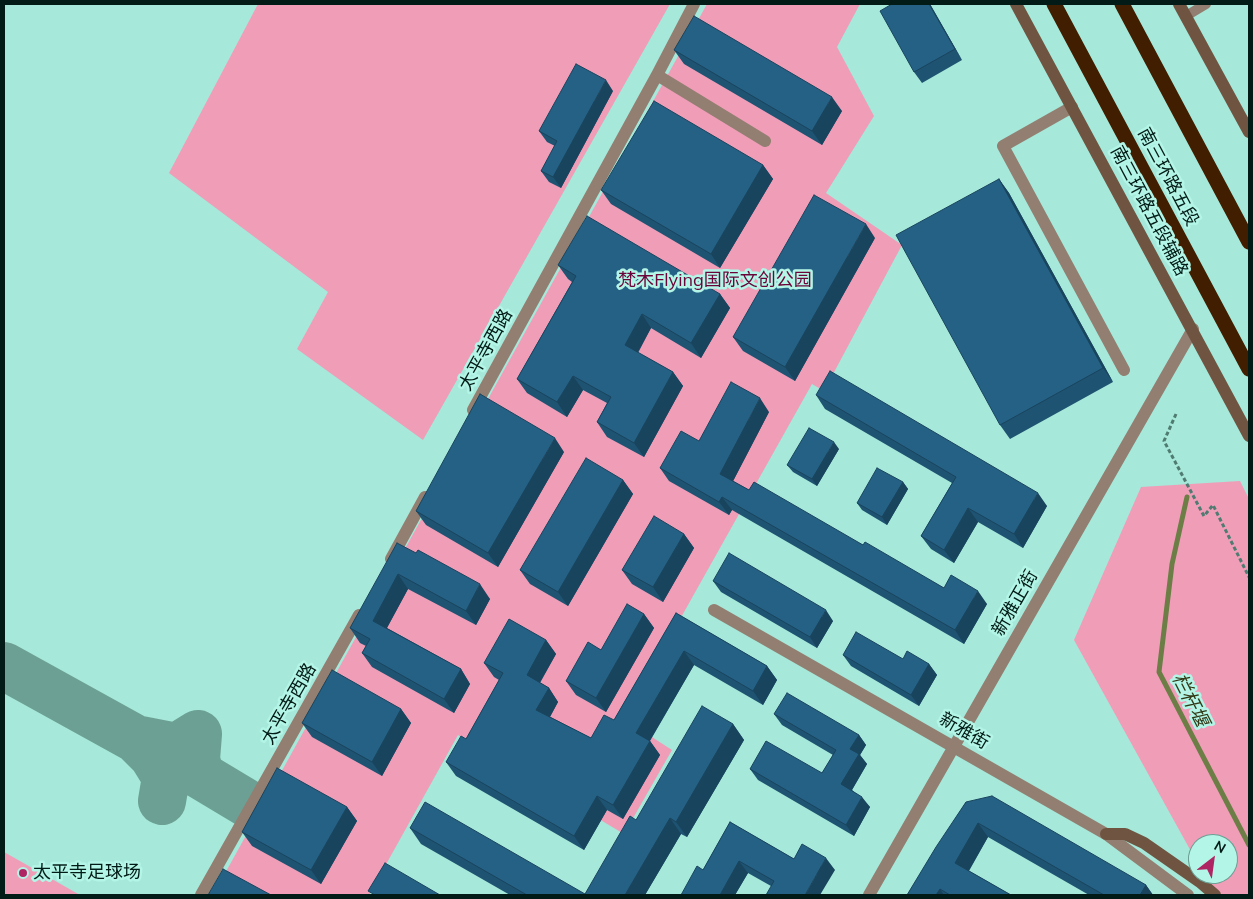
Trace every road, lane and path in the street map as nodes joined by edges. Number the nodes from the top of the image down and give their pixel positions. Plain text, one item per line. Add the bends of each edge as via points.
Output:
1 (694, 4) edge
2 (1016, 4) edge
3 (1054, 4) edge
4 (1122, 4) edge
5 (1179, 4) edge
6 (1206, 4) edge
7 (1186, 16) junction
8 (658, 75) junction
9 (1072, 107) junction
10 (1249, 132) edge
11 (765, 141) dead end
12 (1249, 242) edge
13 (1193, 329) junction
14 (1249, 368) edge
15 (1124, 370) dead end
16 (1176, 414) dead end
17 (466, 422) edge
18 (1249, 436) edge
19 (432, 483) edge
20 (1249, 565) edge
21 (1244, 568) junction
22 (384, 570) edge
23 (1249, 577) edge
24 (365, 604) edge
25 (714, 610) dead end
26 (954, 745) junction
27 (1106, 834) junction
28 (202, 895) edge
29 (869, 895) edge
30 (1188, 895) edge
31 (1214, 895) edge

1 - 8 street, 太平寺西路
2 - 9 main road, 南三环路五段辅路
3 - 14 highway, 南三环路五段
4 - 12 highway
5 - 7 main road
6 - 7 lane
7 - 10 main road
8 - 11 street
8 - 17 street, 太平寺西路
9 - 13 main road, 南三环路五段辅路
9 - 15 street via 1003,146
13 - 18 main road, 南三环路五段辅路
13 - 26 street, 新雅正街
16 - 21 path via 1164,441 1204,516 1213,505
19 - 22 street
20 - 21 path
21 - 23 path
24 - 28 street, 太平寺西路
25 - 26 street, 新雅街
26 - 27 street, 新雅街
26 - 29 street, 新雅正街
27 - 30 street, 新雅街
27 - 31 main road via 1125,834 1144,843

